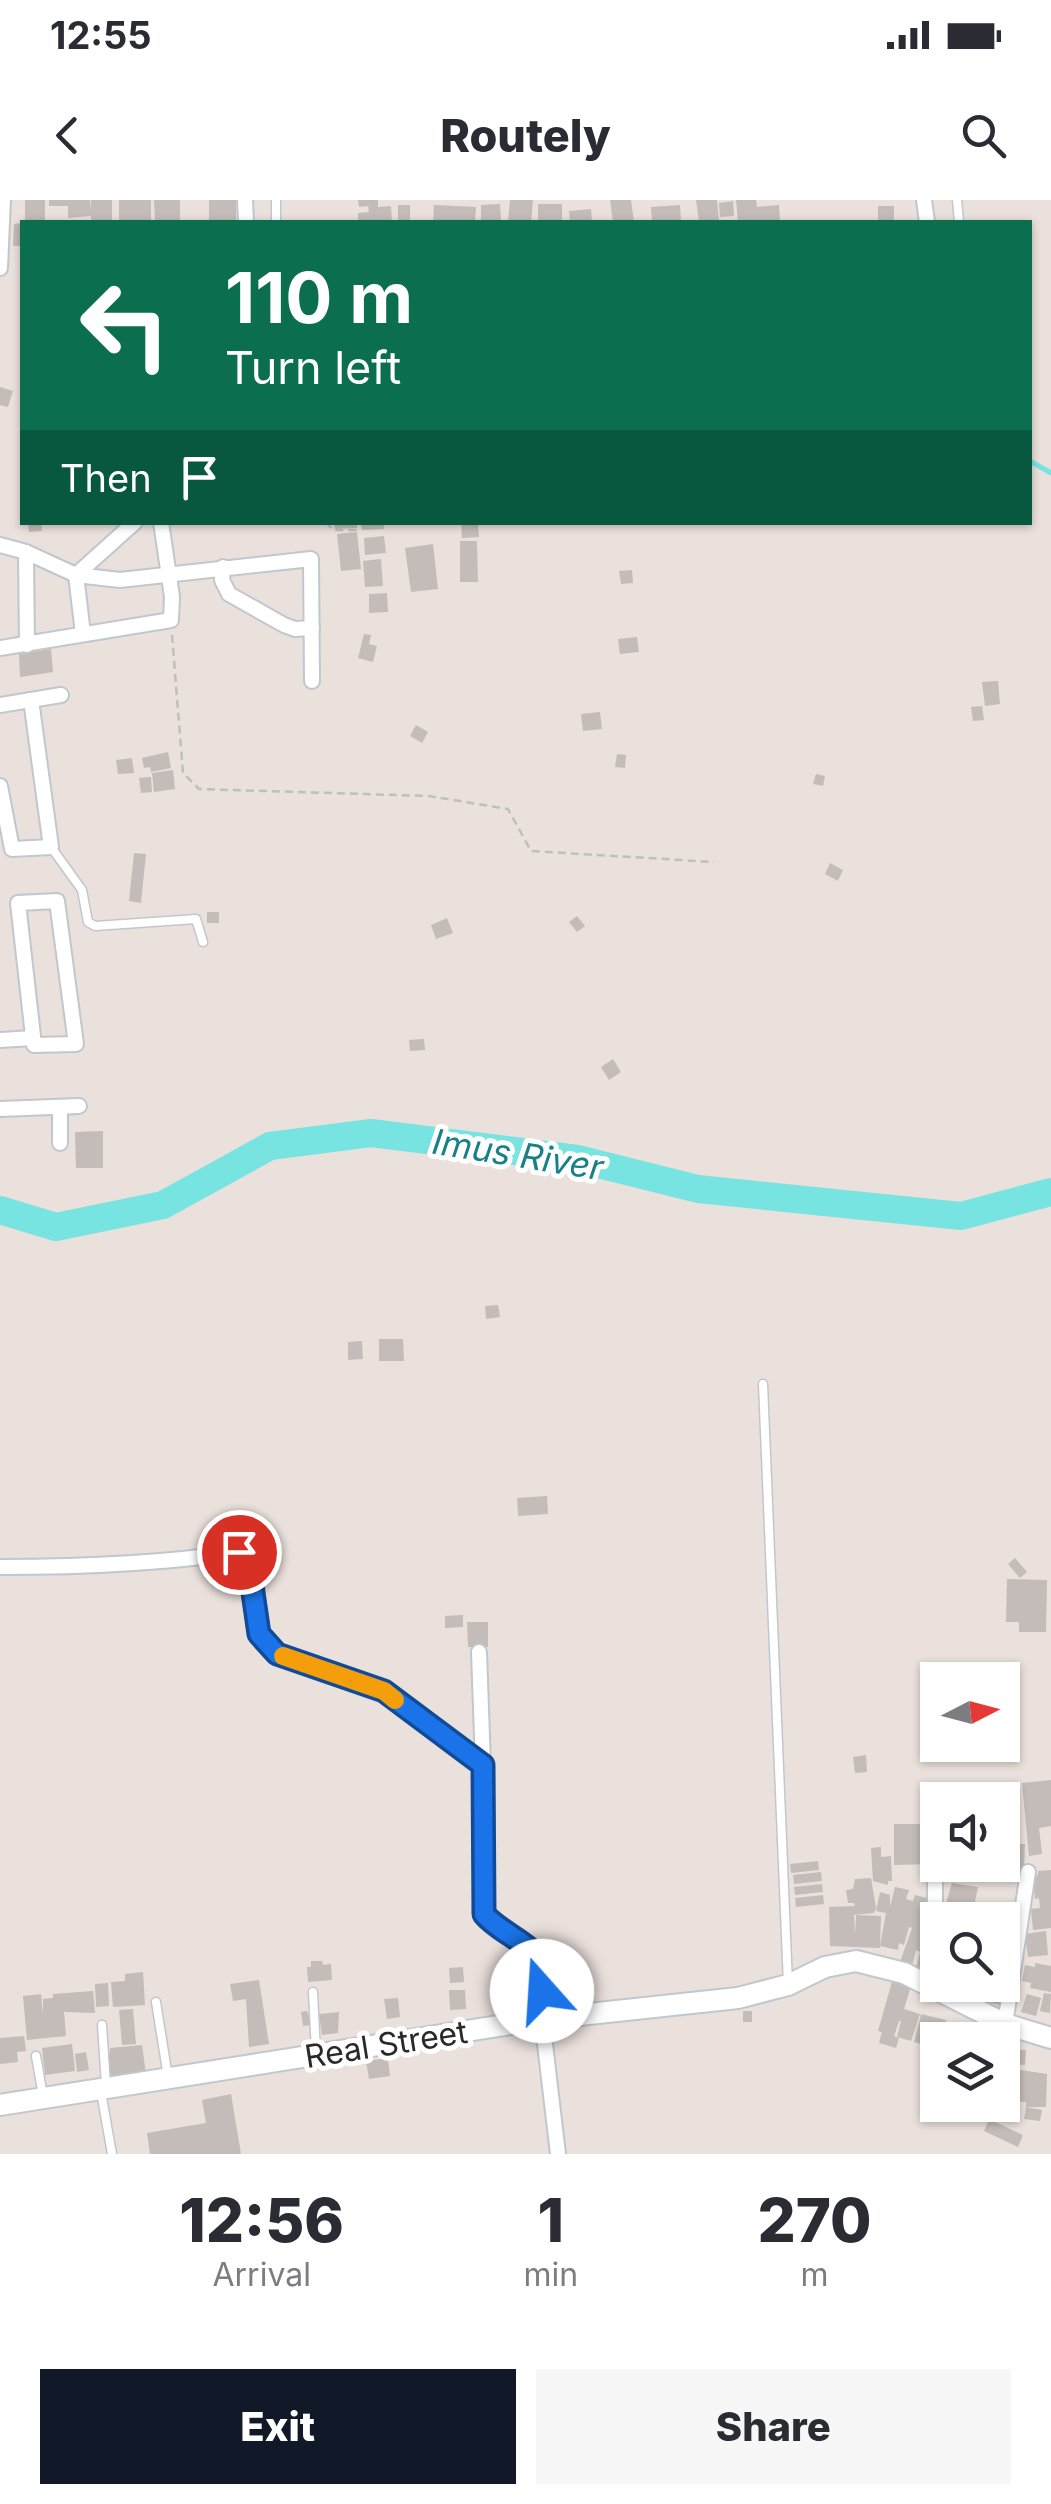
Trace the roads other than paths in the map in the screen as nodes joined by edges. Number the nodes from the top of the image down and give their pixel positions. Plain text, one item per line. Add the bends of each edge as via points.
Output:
1 (2, 200) edge
2 (0, 268) edge
3 (132, 525) edge
4 (161, 525) edge
5 (0, 545) edge
6 (26, 552) junction
7 (224, 567) junction
8 (167, 573) junction
9 (76, 575) junction
10 (312, 628) junction
11 (83, 634) junction
12 (26, 644) junction
13 (0, 648) edge
14 (312, 681) dead end
15 (61, 695) dead end
16 (31, 700) junction
17 (0, 706) edge
18 (0, 786) edge
19 (51, 847) junction
20 (203, 942) dead end
21 (33, 1038) junction
22 (0, 1040) edge
23 (79, 1106) dead end
24 (60, 1107) junction
25 (0, 1109) edge
26 (60, 1142) dead end
27 (763, 1384) dead end
28 (0, 1567) edge
29 (479, 1652) dead end
30 (483, 1765) junction
31 (1028, 1872) dead end
32 (920, 1980) edge
33 (788, 1985) junction
34 (313, 1992) dead end
35 (156, 2002) dead end
36 (962, 2002) edge
37 (542, 2020) junction
38 (1001, 2022) edge
39 (1005, 2022) edge
40 (102, 2025) dead end
41 (1020, 2029) edge
42 (1051, 2038) edge
43 (316, 2054) junction
44 (36, 2056) dead end
45 (168, 2078) junction
46 (104, 2088) junction
47 (43, 2097) junction
48 (0, 2105) edge
49 (112, 2154) edge
50 (558, 2154) edge

1 - 2 street
3 - 9 street
4 - 8 street
5 - 6 street
6 - 9 street
6 - 12 street
7 - 8 street
7 - 10 street via 229,594 284,625
7 - 10 street via 311,558
8 - 9 street via 120,580
8 - 11 street via 170,620
9 - 11 street
10 - 14 street
11 - 12 street
12 - 13 street
15 - 16 street
16 - 17 street
16 - 19 street
18 - 19 street via 12,849
19 - 20 lane via 82,890 88,922 196,919
21 - 21 street via 34,1045 76,1044 57,901 18,903
21 - 22 street
23 - 24 street
24 - 25 street
24 - 26 street
27 - 33 lane
28 - 30 street via 239,1552 248,1558 259,1634 277,1654 384,1691
29 - 30 street
30 - 37 street via 484,1914 541,1962
31 - 39 street
32 - 33 street, Real Street via 856,1961
33 - 37 street, Real Street via 738,1998
34 - 43 lane
35 - 45 lane
36 - 38 street, Real Street
37 - 43 street, Real Street
37 - 50 street
40 - 46 lane
41 - 42 street, Real Street
43 - 45 street, Real Street
44 - 47 lane
45 - 46 street, Real Street
46 - 47 street, Real Street
46 - 49 lane
47 - 48 street, Real Street

